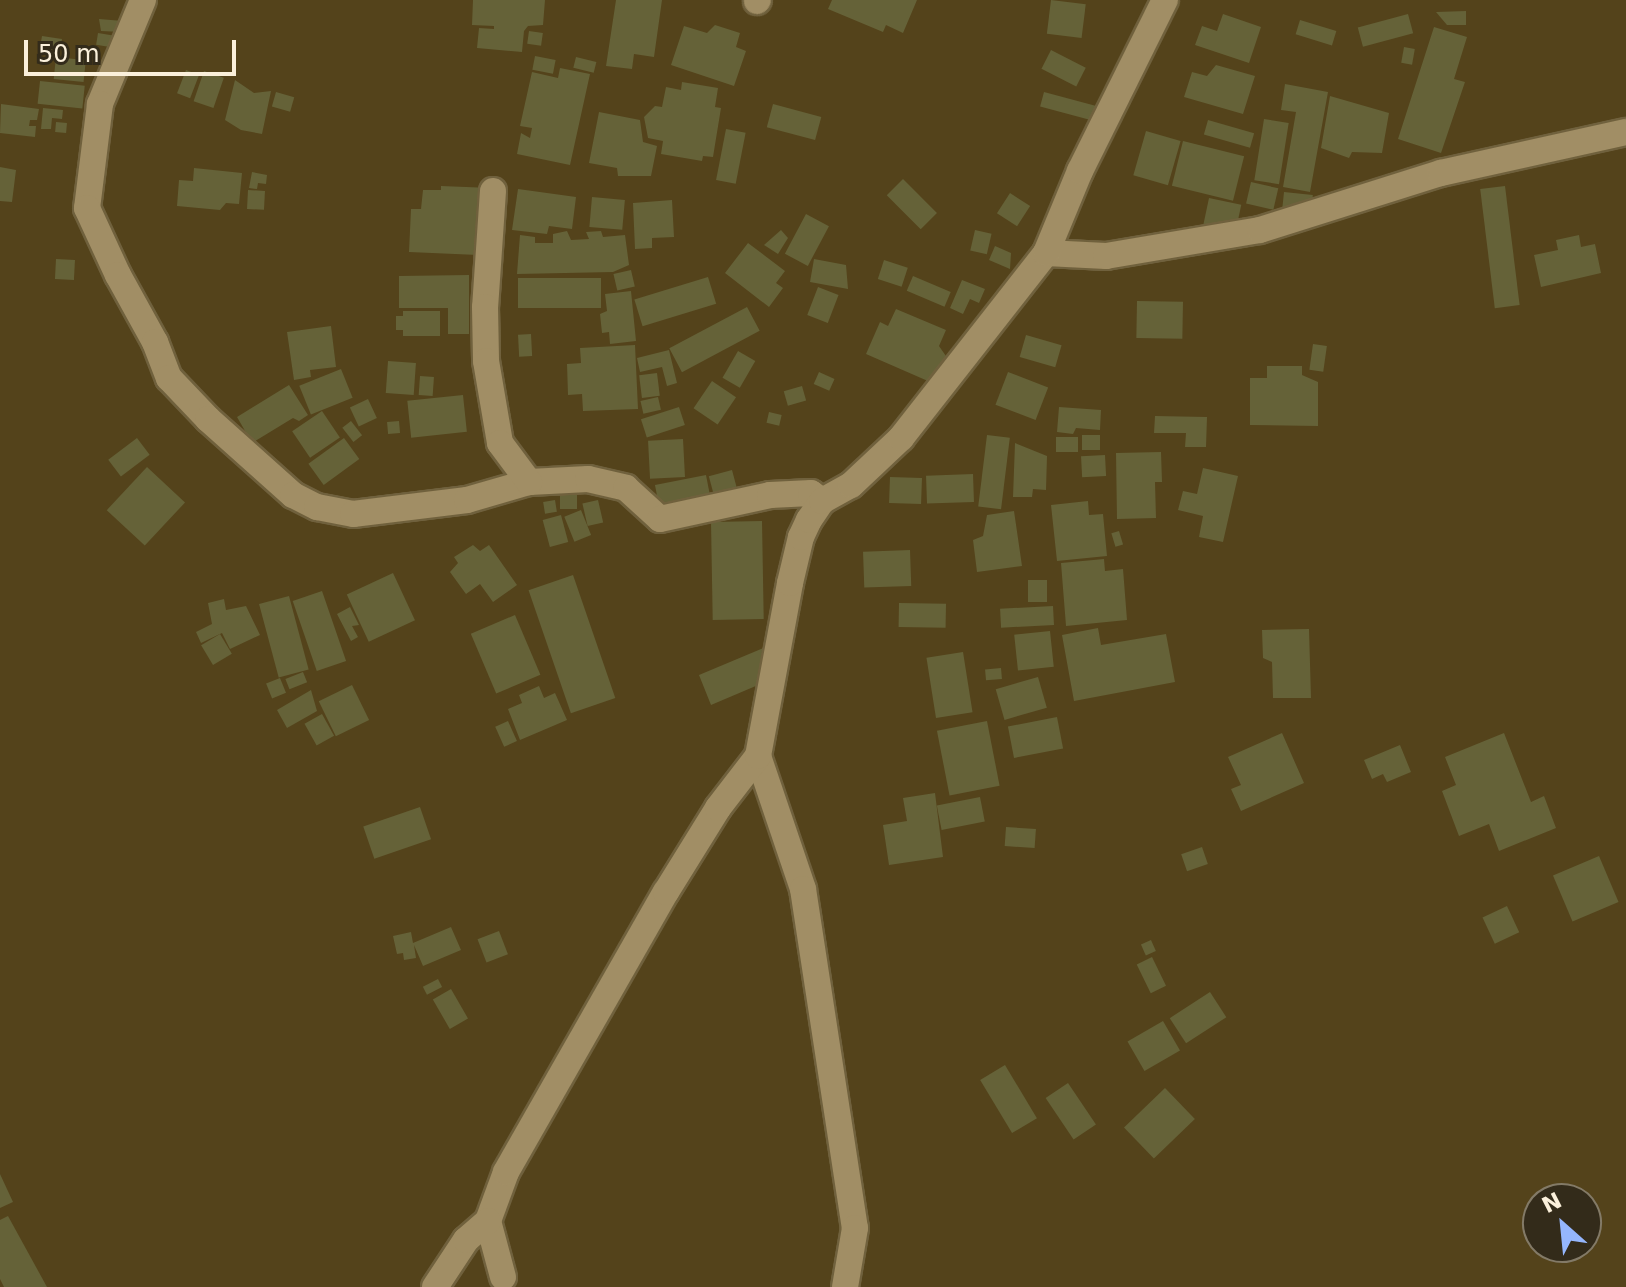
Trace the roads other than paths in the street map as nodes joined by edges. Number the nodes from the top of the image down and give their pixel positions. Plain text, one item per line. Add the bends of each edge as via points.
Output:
1 (143, 0) edge
2 (1165, 0) edge
3 (1626, 132) edge
4 (493, 191) dead end
5 (1046, 253) junction
6 (529, 482) junction
7 (822, 501) junction
8 (758, 756) junction
9 (488, 1221) junction
10 (503, 1277) dead end
11 (435, 1287) edge
12 (845, 1287) edge

1 - 6 street via 100,104 87,208 169,378 293,495 333,512 467,500
2 - 5 street via 1080,171
3 - 5 street via 1441,173 1260,230 1106,256
4 - 6 street via 486,361 500,443
5 - 7 street via 901,438 851,485
6 - 7 street via 588,479 626,488 660,519 779,494 811,493
7 - 8 street via 801,537
8 - 9 street via 666,892 506,1172
8 - 12 street via 803,889 855,1228
9 - 10 street
9 - 11 street via 466,1240

